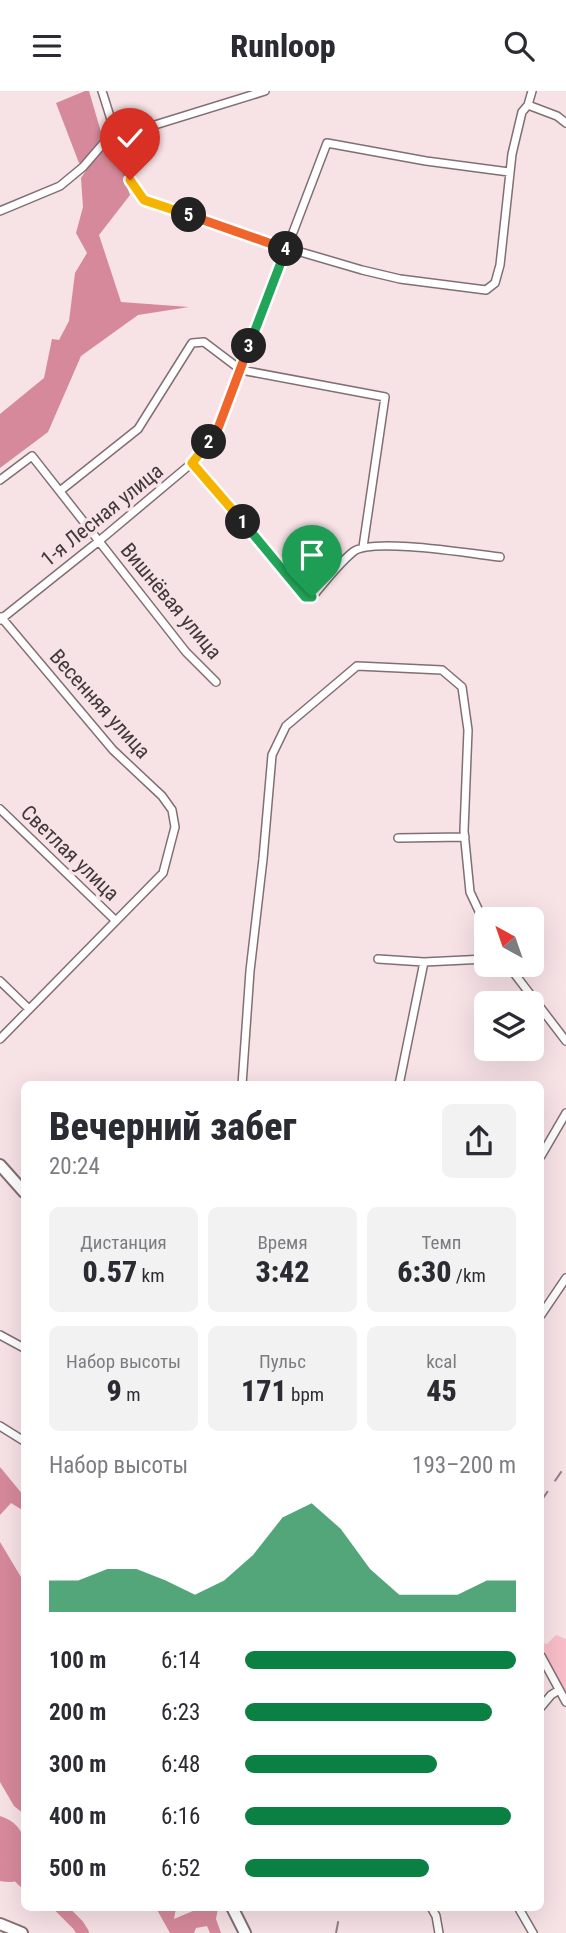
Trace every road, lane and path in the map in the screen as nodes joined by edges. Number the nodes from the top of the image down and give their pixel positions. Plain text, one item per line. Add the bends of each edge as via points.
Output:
1 (102, 91) edge
2 (265, 91) edge
3 (533, 91) edge
4 (528, 105) junction
5 (566, 114) edge
6 (557, 116) junction
7 (566, 123) edge
8 (115, 134) junction
9 (509, 172) junction
10 (0, 211) edge
11 (287, 248) junction
12 (241, 370) junction
13 (192, 463) junction
14 (0, 480) edge
15 (60, 491) junction
16 (99, 541) junction
17 (363, 547) junction
18 (500, 557) dead end
19 (1, 618) edge
20 (216, 682) dead end
21 (0, 809) edge
22 (466, 837) junction
23 (398, 838) dead end
24 (477, 907) edge
25 (116, 921) junction
26 (378, 959) dead end
27 (474, 960) edge
28 (424, 962) junction
29 (517, 977) edge
30 (0, 981) edge
31 (29, 1009) junction
32 (0, 1039) edge
33 (566, 1041) edge
34 (242, 1081) edge
35 (399, 1081) edge
36 (566, 1114) edge
37 (544, 1151) edge
38 (0, 1165) edge
39 (21, 1189) edge
40 (566, 1278) edge
41 (544, 1311) edge
42 (0, 1335) edge
43 (21, 1346) edge
44 (0, 1426) edge
45 (21, 1439) edge
46 (544, 1662) edge
47 (559, 1690) junction
48 (566, 1702) edge
49 (544, 1703) edge
50 (233, 1911) edge
51 (234, 1911) edge
52 (433, 1911) edge
53 (521, 1911) edge
54 (0, 1924) edge
55 (22, 1933) edge
56 (235, 1933) edge
57 (245, 1933) edge
58 (439, 1933) edge
59 (533, 1933) edge

1 - 8 street
2 - 8 street
3 - 4 street
4 - 6 street
4 - 9 street via 522,113
5 - 6 street
6 - 7 street
8 - 10 street via 60,186
8 - 11 street via 130,180 144,200
9 - 11 street, 1-я Лесная улица via 327,143
9 - 11 street via 500,265 495,283 486,289 400,279
11 - 12 street, 1-я Лесная улица
12 - 13 street, 1-я Лесная улица via 217,431
12 - 15 street via 204,342 192,343 138,429
12 - 17 street via 385,397
13 - 16 street, 1-я Лесная улица
13 - 17 street via 305,597 312,597
14 - 15 street, Вишнёвая улица via 32,456
15 - 16 street, Вишнёвая улица
16 - 19 street, 1-я Лесная улица
16 - 20 street, Вишнёвая улица via 186,652
17 - 18 street via 386,545
19 - 25 street, Весенняя улица via 113,750 172,810 175,827 163,873
21 - 25 street, Светлая улица
22 - 23 street
22 - 24 street via 470,892
22 - 34 street via 468,730 464,698 462,687 442,670 357,666 286,726 272,755
25 - 31 street
26 - 28 street
27 - 28 street
28 - 35 street
29 - 33 street
30 - 31 street
31 - 32 street
36 - 37 street
38 - 39 main road
40 - 41 street
42 - 43 street
44 - 45 street
46 - 47 street
47 - 48 street
47 - 49 street
50 - 56 main road
51 - 57 main road
52 - 58 street
53 - 59 street
54 - 55 main road

